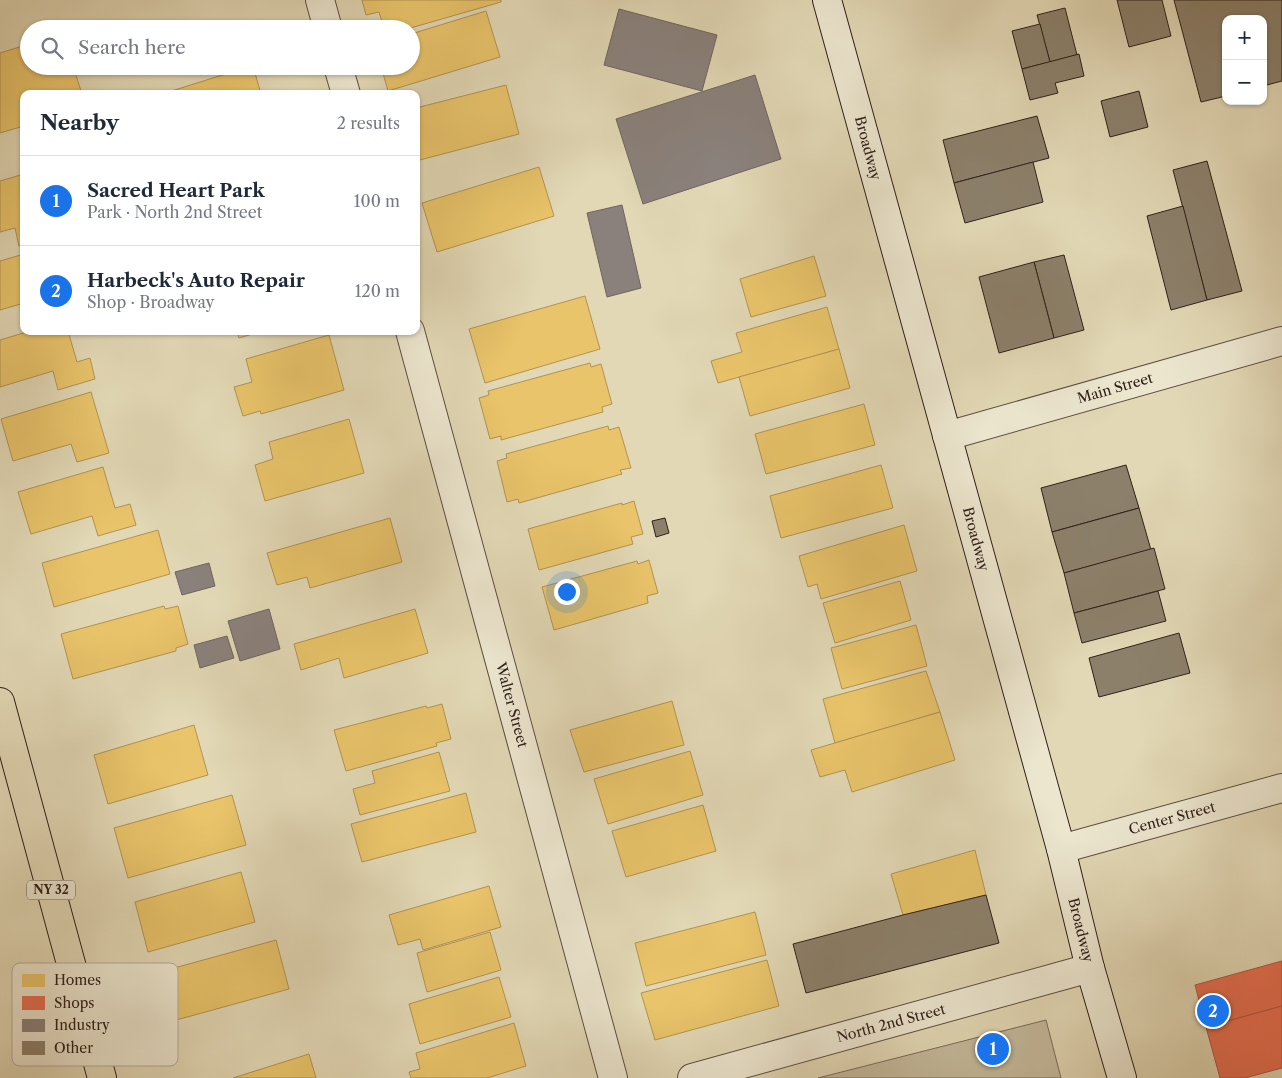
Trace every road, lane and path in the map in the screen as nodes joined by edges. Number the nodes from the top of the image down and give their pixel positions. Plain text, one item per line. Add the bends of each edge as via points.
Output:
1 (320, 0) edge
2 (827, 0) edge
3 (326, 20) edge
4 (341, 75) edge
5 (345, 90) edge
6 (411, 335) edge
7 (1282, 341) edge
8 (947, 436) junction
9 (0, 702) edge
10 (1282, 788) edge
11 (1061, 848) junction
12 (71, 963) edge
13 (1090, 968) junction
14 (613, 1078) edge
15 (692, 1078) edge
16 (1122, 1078) edge

1 - 3 street
2 - 8 street, Broadway
4 - 5 street
6 - 14 street, Walter Street
7 - 8 street, Main Street
8 - 11 street, Broadway
9 - 12 main road, NY 32
10 - 11 street, Center Street
11 - 13 street, Broadway
13 - 15 street, North 2nd Street
13 - 16 street, Broadway

